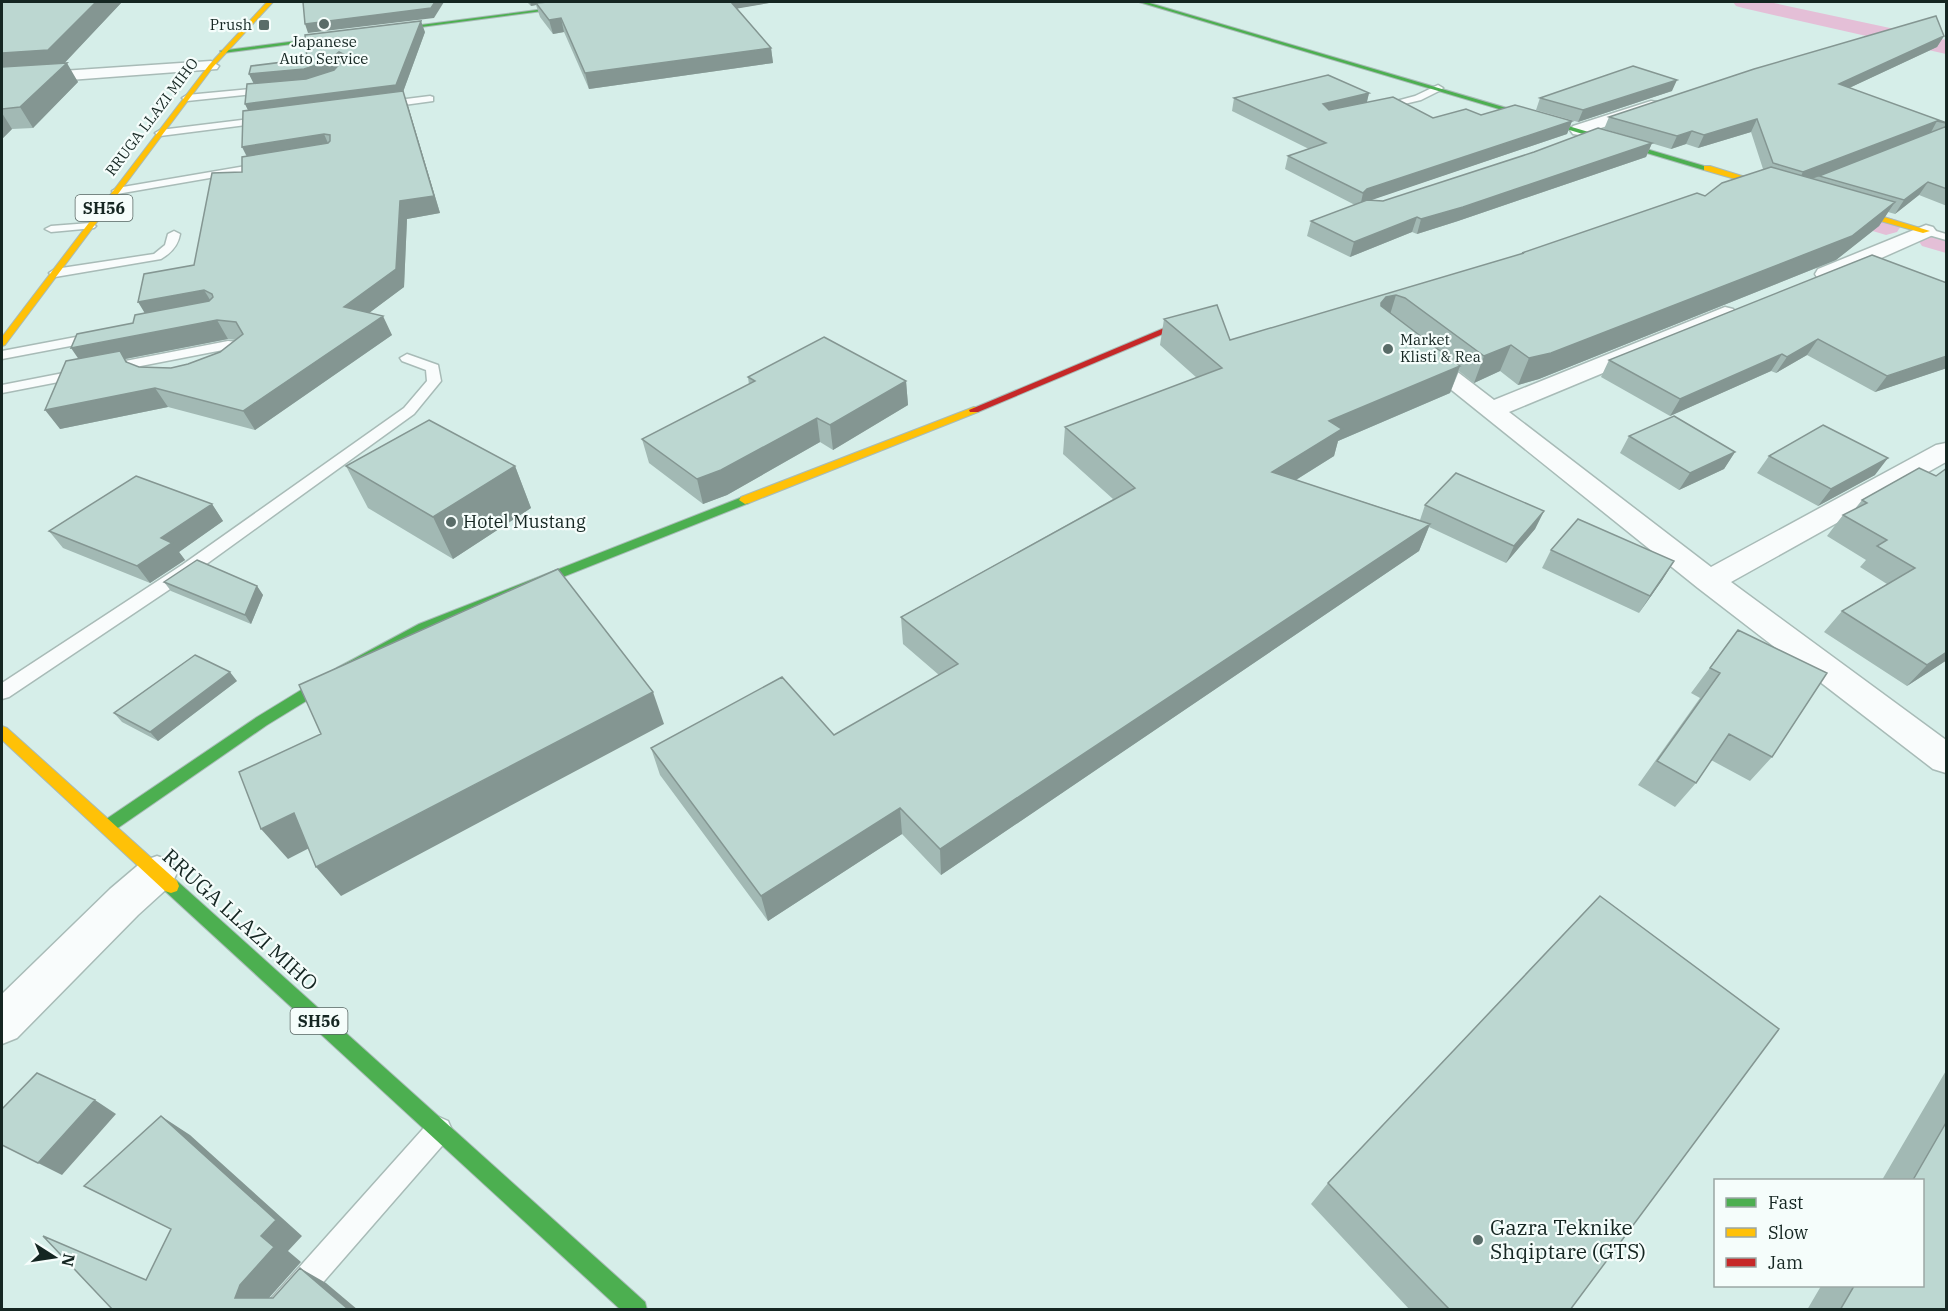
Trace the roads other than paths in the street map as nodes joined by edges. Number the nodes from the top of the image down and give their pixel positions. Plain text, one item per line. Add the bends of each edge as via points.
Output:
1 (270, 2) edge
2 (608, 2) edge
3 (1142, 2) edge
4 (223, 51) junction
5 (211, 66) junction
6 (2, 80) edge
7 (1438, 88) junction
8 (277, 89) edge
9 (187, 98) junction
10 (430, 99) dead end
11 (1666, 101) edge
12 (371, 106) edge
13 (1373, 108) edge
14 (278, 118) edge
15 (1585, 132) junction
16 (160, 133) junction
17 (1561, 145) edge
18 (274, 164) edge
19 (117, 191) junction
20 (1801, 195) edge
21 (1824, 201) edge
22 (90, 226) junction
23 (51, 229) dead end
24 (174, 234) dead end
25 (1936, 234) edge
26 (55, 273) junction
27 (1809, 281) edge
28 (1747, 306) edge
29 (1204, 314) edge
30 (114, 334) edge
31 (1397, 337) edge
32 (2, 343) edge
33 (2, 356) edge
34 (407, 358) dead end
35 (232, 362) edge
36 (139, 363) junction
37 (145, 376) edge
38 (2, 389) edge
39 (1491, 410) junction
40 (1947, 451) edge
41 (1709, 581) junction
42 (2, 692) edge
43 (2, 732) edge
44 (1939, 742) edge
45 (107, 827) junction
46 (157, 873) junction
47 (2, 1023) edge
48 (439, 1130) junction
49 (280, 1310) edge
50 (637, 1310) edge

1 - 4 street, RRUGA LLAZI MIHO / SH56
2 - 4 street
3 - 7 street
4 - 5 street, RRUGA LLAZI MIHO / SH56
5 - 6 street via 153,65
5 - 9 street, RRUGA LLAZI MIHO / SH56
7 - 13 lane via 1418,98
7 - 15 street
8 - 9 lane
9 - 16 street, RRUGA LLAZI MIHO / SH56
10 - 12 lane
11 - 15 street
14 - 16 lane
15 - 17 street
15 - 20 street
16 - 19 street, RRUGA LLAZI MIHO / SH56
18 - 19 lane
19 - 22 street, RRUGA LLAZI MIHO / SH56
21 - 25 street
22 - 23 lane
22 - 26 street, RRUGA LLAZI MIHO / SH56
24 - 26 lane via 169,249 157,256
25 - 27 street
26 - 32 street, RRUGA LLAZI MIHO / SH56
28 - 39 street
29 - 45 street via 1065,374 424,627 361,660 172,780
30 - 33 lane
31 - 39 street
34 - 42 lane via 433,368 434,381 409,411 188,569
35 - 36 lane via 246,351 241,346 228,345
36 - 37 lane
36 - 38 lane
39 - 41 street
40 - 41 street
41 - 44 street
43 - 45 street, RRUGA LLAZI MIHO / SH56
45 - 46 street, RRUGA LLAZI MIHO / SH56
46 - 47 street
46 - 48 street, RRUGA LLAZI MIHO / SH56
48 - 49 lane
48 - 50 street, RRUGA LLAZI MIHO / SH56

